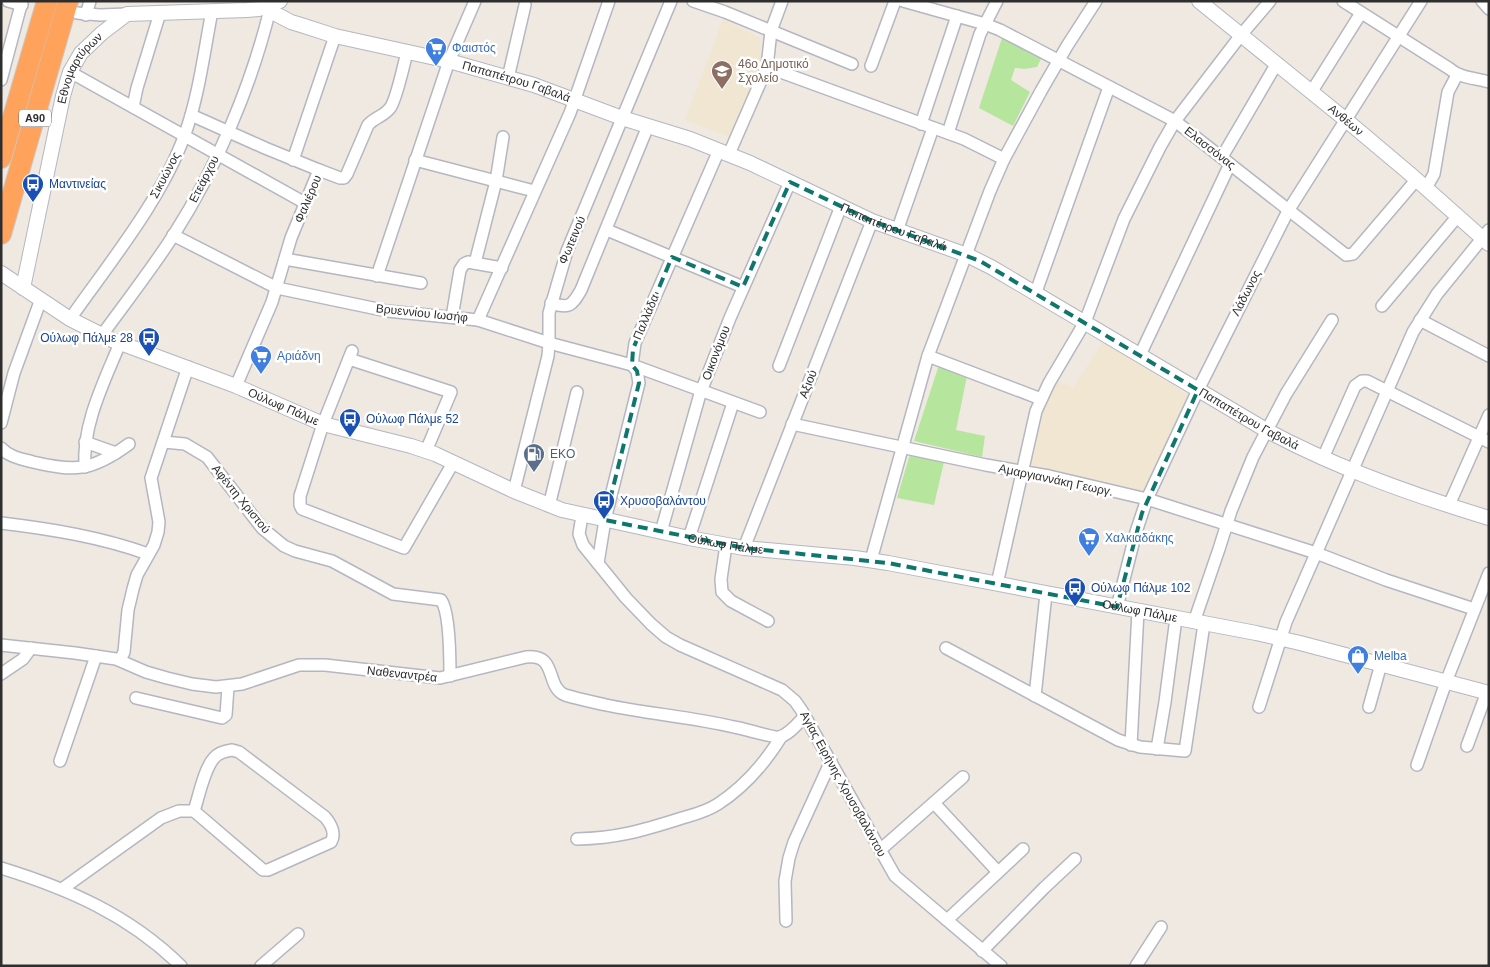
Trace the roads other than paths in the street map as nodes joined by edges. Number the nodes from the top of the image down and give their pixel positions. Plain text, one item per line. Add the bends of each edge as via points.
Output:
1 (8, 1) edge
2 (47, 1) edge
3 (90, 1) edge
4 (475, 1) edge
5 (609, 1) edge
6 (671, 1) edge
7 (782, 1) edge
8 (895, 1) edge
9 (903, 1) edge
10 (983, 1) edge
11 (1096, 1) edge
12 (1199, 1) edge
13 (1270, 1) edge
14 (1343, 1) edge
15 (1422, 1) edge
16 (1482, 1) edge
17 (700, 2) edge
18 (22, 3) edge
19 (276, 3) edge
20 (996, 4) edge
21 (526, 5) dead end
22 (248, 6) edge
23 (180, 7) edge
24 (1489, 9) edge
25 (77, 10) edge
26 (212, 11) junction
27 (160, 13) junction
28 (1361, 13) junction
29 (127, 14) junction
30 (957, 16) junction
31 (985, 24) junction
32 (771, 31) junction
33 (1241, 35) junction
34 (335, 36) junction
35 (1399, 37) junction
36 (407, 52) junction
37 (1058, 60) junction
38 (448, 61) junction
39 (1277, 63) junction
40 (852, 64) dead end
41 (871, 66) dead end
42 (767, 67) junction
43 (70, 72) junction
44 (1457, 76) junction
45 (508, 78) junction
46 (1, 80) edge
47 (1489, 82) edge
48 (1109, 87) junction
49 (1312, 91) junction
50 (575, 99) junction
51 (132, 107) junction
52 (191, 115) junction
53 (622, 118) junction
54 (1346, 120) junction
55 (1176, 121) junction
56 (921, 124) junction
57 (648, 126) junction
58 (934, 128) junction
59 (228, 132) junction
60 (948, 133) junction
61 (185, 136) junction
62 (503, 137) dead end
63 (724, 152) junction
64 (217, 154) junction
65 (1, 158) edge
66 (1004, 159) junction
67 (293, 160) junction
68 (415, 160) junction
69 (1226, 160) junction
70 (319, 170) junction
71 (496, 181) junction
72 (790, 182) junction
73 (1421, 183) junction
74 (534, 191) junction
75 (305, 203) junction
76 (841, 206) junction
77 (1288, 211) junction
78 (1457, 216) junction
79 (872, 221) junction
80 (607, 230) junction
81 (897, 231) junction
82 (1, 234) edge
83 (173, 235) junction
84 (1486, 237) edge
85 (967, 255) junction
86 (672, 257) junction
87 (284, 260) junction
88 (474, 263) junction
89 (502, 268) junction
90 (1, 272) edge
91 (377, 276) junction
92 (421, 283) dead end
93 (21, 286) junction
94 (743, 287) junction
95 (277, 288) junction
96 (1036, 292) junction
97 (41, 300) junction
98 (551, 302) junction
99 (1382, 306) dead end
100 (452, 317) junction
101 (70, 319) junction
102 (478, 320) junction
103 (1332, 320) dead end
104 (1420, 320) junction
105 (1084, 322) junction
106 (102, 335) junction
107 (120, 343) junction
108 (549, 343) junction
109 (1140, 355) junction
110 (928, 356) junction
111 (1489, 356) edge
112 (632, 365) junction
113 (778, 366) dead end
114 (188, 367) junction
115 (236, 386) junction
116 (1198, 390) junction
117 (701, 391) junction
118 (577, 392) dead end
119 (1387, 392) junction
120 (1041, 400) junction
121 (733, 403) junction
122 (760, 412) dead end
123 (1489, 415) edge
124 (1, 422) edge
125 (323, 424) junction
126 (792, 424) junction
127 (1266, 430) junction
128 (1484, 440) edge
129 (85, 442) junction
130 (164, 442) junction
131 (129, 444) dead end
132 (902, 447) junction
133 (1, 448) edge
134 (426, 451) junction
135 (116, 453) junction
136 (1323, 458) junction
137 (453, 463) junction
138 (85, 467) junction
139 (1352, 470) junction
140 (1022, 471) junction
141 (514, 491) junction
142 (1147, 499) junction
143 (1449, 505) junction
144 (549, 506) junction
145 (582, 516) junction
146 (1489, 518) edge
147 (605, 520) junction
148 (1, 523) edge
149 (1227, 524) junction
150 (661, 532) junction
151 (690, 538) junction
152 (726, 545) junction
153 (744, 548) junction
154 (148, 554) junction
155 (1316, 554) junction
156 (871, 560) junction
157 (598, 563) junction
158 (1489, 573) edge
159 (997, 584) junction
160 (1046, 594) junction
161 (1117, 607) junction
162 (1474, 609) junction
163 (1138, 611) junction
164 (1176, 618) junction
165 (768, 621) dead end
166 (1199, 623) junction
167 (1280, 638) junction
168 (1, 645) edge
169 (31, 648) junction
170 (946, 648) dead end
171 (96, 656) junction
172 (120, 660) junction
173 (1381, 664) junction
174 (1, 674) edge
175 (450, 676) junction
176 (1446, 682) junction
177 (228, 687) junction
178 (1488, 692) edge
179 (1035, 696) junction
180 (136, 698) dead end
181 (1259, 707) dead end
182 (1369, 707) dead end
183 (806, 716) junction
184 (781, 737) junction
185 (1131, 745) junction
186 (1468, 746) dead end
187 (1157, 749) junction
188 (60, 761) dead end
189 (831, 761) junction
190 (1417, 765) dead end
191 (964, 777) dead end
192 (934, 803) junction
193 (194, 811) junction
194 (577, 838) dead end
195 (1023, 848) dead end
196 (880, 850) junction
197 (1076, 859) dead end
198 (1, 868) edge
199 (998, 872) junction
200 (62, 889) junction
201 (948, 920) junction
202 (786, 921) dead end
203 (1161, 927) dead end
204 (298, 934) dead end
205 (982, 951) junction
206 (181, 966) edge
207 (261, 966) edge
208 (1001, 966) edge
209 (1136, 966) edge

1 - 18 street
2 - 65 highway, Α90
3 - 25 street
4 - 38 street
5 - 50 street
6 - 53 street, Φωτεινού
7 - 32 street, Παλλάδα
8 - 41 street
9 - 30 street, Ελασσόνας
10 - 20 street
11 - 37 street
12 - 33 street, Ανθέων
13 - 33 street
14 - 28 street
15 - 35 street, Λάδωνος
16 - 24 street
17 - 32 street
18 - 46 street
19 - 22 street
19 - 34 street, Παπαπέτρου Γαβαλά via 274,13
19 - 59 street, Ετεάρχου
20 - 31 street
21 - 45 street
22 - 26 street
23 - 26 street
23 - 27 street
25 - 29 street
25 - 82 highway, Α90
26 - 52 street, Σικυώνος
27 - 29 street
27 - 51 street
28 - 35 street
28 - 49 street
29 - 43 street, Εθνομαρτύρων via 80,53
30 - 31 street, Ελασσόνας
30 - 56 street
31 - 37 street, Ελασσόνας
31 - 60 street
32 - 40 street
32 - 42 street, Παλλάδα
33 - 39 street, Ανθέων
33 - 55 street
34 - 36 street, Παπαπέτρου Γαβαλά
34 - 67 street
35 - 44 street
35 - 54 street, Λάδωνος
36 - 38 street, Παπαπέτρου Γαβαλά
36 - 70 street, Φαλιέρου via 392,105 368,125 347,174 340,178
37 - 48 street, Ελασσόνας
37 - 66 street
38 - 45 street, Παπαπέτρου Γαβαλά
38 - 68 street
39 - 49 street, Ανθέων
39 - 69 street
42 - 56 street
42 - 63 street, Παλλάδα
43 - 51 street
43 - 93 street, Εθνομαρτύρων
44 - 47 street
44 - 73 street via 1448,92 1434,174
45 - 50 street, Παπαπέτρου Γαβαλά
48 - 55 street, Ελασσόνας
48 - 96 street
49 - 54 street, Ανθέων
50 - 53 street, Παπαπέτρου Γαβαλά
50 - 74 street
51 - 61 street
52 - 59 street
52 - 61 street, Σικυώνος
53 - 57 street, Παπαπέτρου Γαβαλά
53 - 98 street, Φωτεινού via 567,251
54 - 73 street, Ανθέων
54 - 77 street, Λάδωνος
55 - 69 street, Ελασσόνας
55 - 105 street via 1124,220
56 - 58 street
57 - 63 street, Παπαπέτρου Γαβαλά
57 - 80 street
58 - 60 street
58 - 81 street
59 - 64 street, Ετεάρχου
59 - 67 street
60 - 66 street
61 - 64 street
61 - 101 street, Σικυώνος via 155,195
62 - 71 street
63 - 72 street, Παπαπέτρου Γαβαλά
63 - 86 street, Παλλάδα
64 - 75 street
64 - 83 street, Ετεάρχου
66 - 85 street
67 - 70 street
68 - 71 street
68 - 91 street
69 - 77 street, Ελασσόνας
69 - 109 street
70 - 75 street, Φαλιέρου
71 - 74 street
71 - 88 street
72 - 76 street, Παπαπέτρου Γαβαλά
72 - 94 street, Οικονόμου
73 - 77 street, Ελασσόνας via 1348,256
73 - 78 street, Ανθέων
74 - 89 street
75 - 87 street, Φαλιέρου
76 - 79 street, Παπαπέτρου Γαβαλά
76 - 113 street
77 - 116 street, Λάδωνος
78 - 84 street, Ανθέων
78 - 99 street
79 - 81 street, Παπαπέτρου Γαβαλά
79 - 126 street, Αξιού
80 - 86 street
80 - 98 street via 575,301 569,306
81 - 85 street, Παπαπέτρου Γαβαλά
83 - 95 street, Βρυεννίου Ιωσήφ
83 - 106 street, Ετεάρχου
84 - 104 street via 1445,282
85 - 96 street, Παπαπέτρου Γαβαλά
85 - 110 street
86 - 94 street
86 - 112 street, Παλλάδα via 635,343
87 - 91 street
87 - 95 street, Φαλιέρου
88 - 89 street
88 - 100 street via 465,263 461,268
89 - 102 street
90 - 93 street, Ούλωφ Πάλμε
91 - 92 street
93 - 97 street, Ούλωφ Πάλμε
94 - 117 street, Οικονόμου
95 - 100 street, Βρυεννίου Ιωσήφ via 387,311
95 - 115 street, Φαλιέρου
96 - 105 street, Παπαπέτρου Γαβαλά
97 - 101 street, Ούλωφ Πάλμε
97 - 124 street via 18,358
98 - 108 street, Φωτεινού
100 - 102 street, Βρυεννίου Ιωσήφ
101 - 106 street, Ούλωφ Πάλμε
102 - 108 street, Βρυεννίου Ιωσήφ
103 - 127 street
104 - 111 street
104 - 119 street
105 - 109 street, Παπαπέτρου Γαβαλά
105 - 120 street
106 - 107 street, Ούλωφ Πάλμε
107 - 114 street, Ούλωφ Πάλμε
107 - 129 street
108 - 112 street, Βρυεννίου Ιωσήφ
108 - 141 street, Φωτεινού via 546,367
109 - 116 street, Παπαπέτρου Γαβαλά
110 - 120 street
110 - 132 street
112 - 117 street, Βρυεννίου Ιωσήφ
112 - 147 street, Παλλάδα via 638,371 639,384
114 - 115 street, Ούλωφ Πάλμε
114 - 130 street
115 - 125 street, Ούλωφ Πάλμε
116 - 127 street, Παπαπέτρου Γαβαλά
116 - 142 street, Λάδωνος
117 - 121 street, Βρυεννίου Ιωσήφ
117 - 150 street, Οικονόμου
118 - 144 street
119 - 128 street
119 - 136 street via 1366,381 1358,382
119 - 139 street
120 - 140 street
121 - 122 street, Βρυεννίου Ιωσήφ
121 - 151 street
123 - 128 street
125 - 134 street, Ούλωφ Πάλμε
125 - 134 street via 351,355 451,392
125 - 137 street via 300,505 305,511 404,548
126 - 132 street, Αμαργιαννάκη Γεωργ.
126 - 153 street, Αξιού
127 - 136 street, Παπαπέτρου Γαβαλά
127 - 149 street
128 - 143 street
129 - 135 street
129 - 138 street
130 - 154 street via 151,478 159,528
130 - 175 street, Αφέντη Χριστού via 185,444 207,457 262,528 284,546 332,561 389,593 441,600 450,646
131 - 135 street
132 - 140 street, Αμαργιαννάκη Γεωργ.
132 - 156 street
133 - 138 street via 13,456 54,467
134 - 137 street, Ούλωφ Πάλμε
135 - 138 street
136 - 139 street, Παπαπέτρου Γαβαλά
137 - 141 street, Ούλωφ Πάλμε
139 - 143 street, Παπαπέτρου Γαβαλά
139 - 155 street
140 - 142 street, Αμαργιαννάκη Γεωργ.
140 - 159 street
141 - 144 street, Ούλωφ Πάλμε
142 - 149 street, Αμαργιαννάκη Γεωργ.
142 - 161 street, Λάδωνος
143 - 146 street, Παπαπέτρου Γαβαλά
144 - 145 street, Ούλωφ Πάλμε
145 - 147 street, Ούλωφ Πάλμε
145 - 157 street, Αγίας Ειρήνης Χρυσοβαλάντου via 581,541
147 - 150 street, Ούλωφ Πάλμε
147 - 157 street, Παλλάδα
148 - 154 street via 70,534
149 - 155 street, Αμαργιαννάκη Γεωργ.
149 - 166 street
150 - 151 street, Ούλωφ Πάλμε
151 - 152 street, Ούλωφ Πάλμε
152 - 153 street, Ούλωφ Πάλμε
152 - 165 street via 722,592 731,601
153 - 156 street, Ούλωφ Πάλμε
154 - 172 street via 133,589
155 - 162 street, Αμαργιαννάκη Γεωργ.
155 - 167 street
156 - 159 street, Ούλωφ Πάλμε
157 - 183 street, Αγίας Ειρήνης Χρυσοβαλάντου via 626,598 666,637 782,690
158 - 162 street
159 - 160 street, Ούλωφ Πάλμε
160 - 161 street, Ούλωφ Πάλμε
160 - 179 street
161 - 163 street, Ούλωφ Πάλμε
162 - 176 street
163 - 164 street, Ούλωφ Πάλμε
163 - 185 street
164 - 166 street, Ούλωφ Πάλμε
164 - 187 street
166 - 167 street, Ούλωφ Πάλμε
166 - 187 street via 1185,751
167 - 173 street, Ούλωφ Πάλμε
167 - 181 street
168 - 169 street, Ναθεναντρέα
169 - 171 street, Ναθεναντρέα
169 - 174 street via 22,660
170 - 179 street
171 - 172 street, Ναθεναντρέα
171 - 188 street
172 - 177 street, Ναθεναντρέα via 146,672 180,681
173 - 176 street, Ούλωφ Πάλμε
173 - 182 street
175 - 177 street, Ναθεναντρέα via 434,678 304,665
175 - 184 street, Ναθεναντρέα via 535,656 548,666 558,690 568,695
176 - 178 street, Ούλωφ Πάλμε
176 - 190 street
177 - 180 street via 226,715 222,718
178 - 186 street
179 - 185 street
183 - 184 street
183 - 189 street, Αγίας Ειρήνης Χρυσοβαλάντου
184 - 194 street via 771,754 749,778 712,808 627,835
185 - 187 street
189 - 196 street, Αγίας Ειρήνης Χρυσοβαλάντου
189 - 202 street via 788,858
191 - 192 street
192 - 196 street
192 - 199 street
193 - 193 street via 262,870 329,843 333,838 329,823 322,815 232,750 214,757
193 - 200 street via 179,811 162,818
195 - 199 street
196 - 201 street, Αγίας Ειρήνης Χρυσοβαλάντου via 897,879
197 - 205 street
198 - 200 street
199 - 201 street
200 - 206 street via 117,916
201 - 205 street, Αγίας Ειρήνης Χρυσοβαλάντου
203 - 209 street
204 - 207 street
205 - 208 street, Αγίας Ειρήνης Χρυσοβαλάντου

